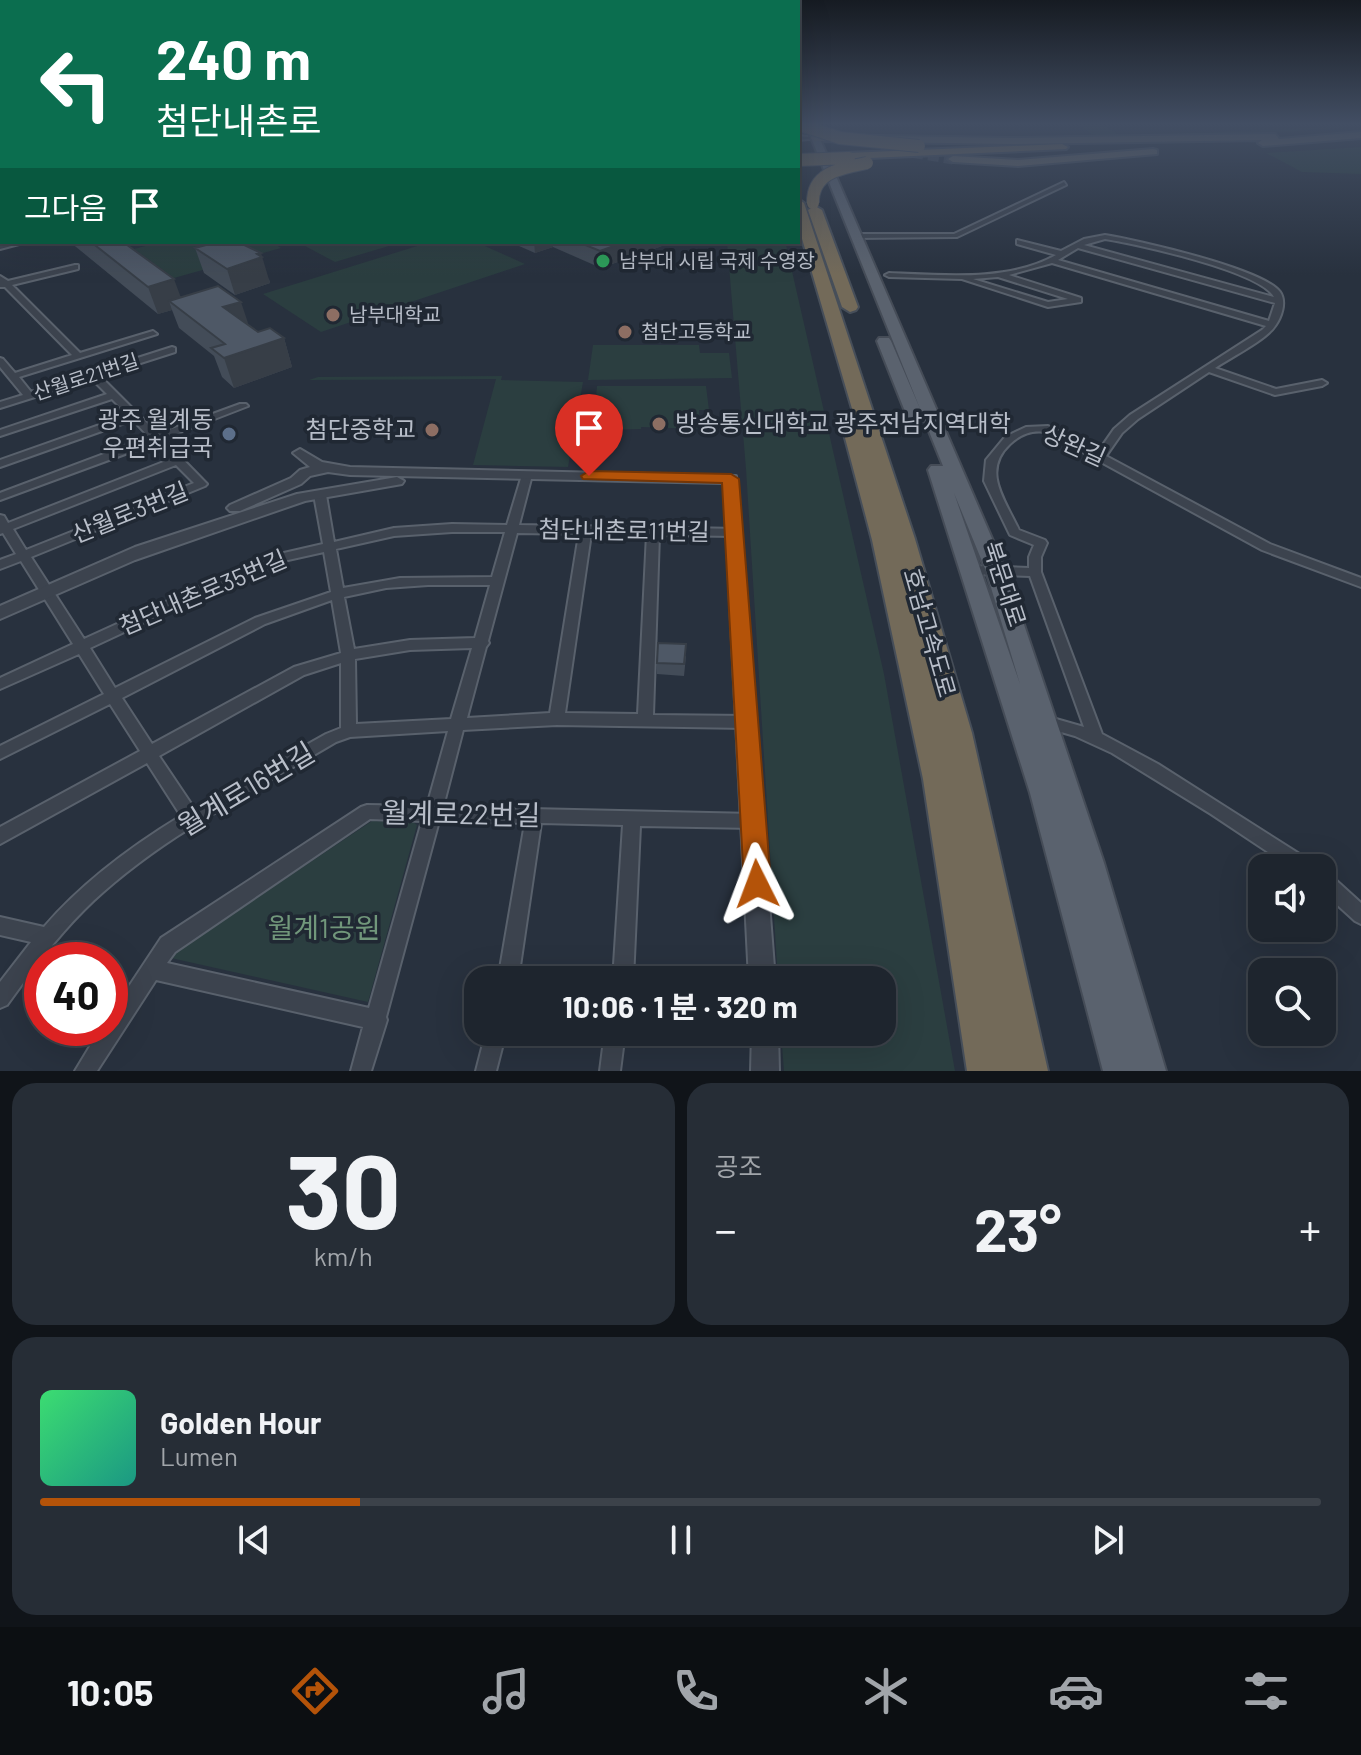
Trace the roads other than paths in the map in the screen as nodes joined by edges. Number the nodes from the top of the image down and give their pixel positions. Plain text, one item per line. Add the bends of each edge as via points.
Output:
1 (818, 175) edge
2 (824, 175) edge
3 (829, 175) edge
4 (1064, 184) dead end
5 (805, 203) edge
6 (857, 236) junction
7 (800, 242) edge
8 (1020, 242) dead end
9 (1077, 245) junction
10 (1062, 254) junction
11 (1051, 260) junction
12 (75, 267) dead end
13 (994, 273) junction
14 (889, 275) dead end
15 (961, 277) junction
16 (2, 283) edge
17 (1278, 301) junction
18 (1272, 325) junction
19 (153, 334) dead end
20 (172, 350) dead end
21 (78, 356) junction
22 (0, 361) edge
23 (1208, 369) junction
24 (94, 375) junction
25 (13, 376) junction
26 (1322, 383) dead end
27 (114, 395) junction
28 (29, 396) junction
29 (0, 405) edge
30 (243, 406) dead end
31 (135, 416) junction
32 (0, 433) edge
33 (157, 439) junction
34 (1100, 456) junction
35 (178, 460) junction
36 (0, 464) edge
37 (331, 469) junction
38 (502, 474) junction
39 (527, 475) junction
40 (298, 479) junction
41 (321, 494) junction
42 (0, 497) edge
43 (2, 525) edge
44 (513, 529) junction
45 (585, 531) junction
46 (653, 532) junction
47 (736, 532) junction
48 (327, 546) junction
49 (134, 555) junction
50 (24, 556) junction
51 (0, 565) edge
52 (972, 570) junction
53 (996, 571) junction
54 (1035, 572) junction
55 (499, 581) junction
56 (1361, 583) edge
57 (47, 593) junction
58 (337, 594) junction
59 (0, 613) edge
60 (482, 643) junction
61 (81, 646) junction
62 (348, 654) junction
63 (0, 684) edge
64 (113, 696) junction
65 (557, 719) junction
66 (645, 719) junction
67 (1042, 721) junction
68 (747, 722) junction
69 (458, 725) junction
70 (349, 731) junction
71 (1096, 738) junction
72 (0, 753) edge
73 (150, 753) junction
74 (433, 813) junction
75 (534, 816) junction
76 (632, 818) junction
77 (192, 820) junction
78 (754, 821) junction
79 (0, 836) edge
80 (1284, 854) edge
81 (1336, 892) edge
82 (1361, 915) edge
83 (0, 926) edge
84 (46, 937) junction
85 (510, 966) edge
86 (624, 966) edge
87 (761, 966) edge
88 (152, 969) junction
89 (0, 998) edge
90 (377, 1020) junction
91 (492, 1046) edge
92 (613, 1046) edge
93 (765, 1046) edge
94 (85, 1071) edge
95 (361, 1071) edge
96 (486, 1071) edge
97 (610, 1071) edge
98 (765, 1071) edge
99 (988, 1071) edge
100 (1027, 1071) edge
101 (1120, 1071) edge
102 (1149, 1071) edge

1 - 52 main road, 북문대로 via 946,490
2 - 6 main road, 북문대로
3 - 5 highway, bridge via 819,180
4 - 6 street via 955,236
5 - 100 highway, 호남고속도로 via 957,733
6 - 53 main road, 북문대로
7 - 99 highway, 호남고속도로 via 884,540 936,764
8 - 10 street
9 - 10 street
9 - 17 street
9 - 17 street via 1093,237 1113,238 1226,268 1264,282
10 - 11 street
11 - 13 street
11 - 18 street
12 - 16 street
13 - 15 street
13 - 15 street via 1078,300 1048,305
14 - 15 street
16 - 21 street
17 - 18 street
18 - 23 street
19 - 21 street
20 - 24 street, 산월로21번길
21 - 25 street
22 - 25 street
23 - 26 street via 1275,392
23 - 34 street via 1134,417
24 - 27 street, 산월로3번길
24 - 28 street, 산월로21번길
25 - 28 street
27 - 31 street, 산월로3번길
27 - 32 street
28 - 29 street, 산월로21번길
30 - 33 street
31 - 33 street, 산월로3번길
31 - 36 street
33 - 35 street, 산월로3번길
33 - 42 street
34 - 54 street, 상완길 via 1037,427 1017,432 991,460 990,481 1014,532 1041,543
34 - 56 street, 상완길 via 1266,547
35 - 43 street
35 - 50 street, 산월로3번길 via 201,484
37 - 38 street
37 - 40 street
37 - 41 street via 344,479
38 - 39 street
38 - 41 street via 371,483
39 - 44 street, 첨단내촌로11번길
39 - 47 street via 731,479
40 - 41 street via 295,489
40 - 49 street
41 - 48 street
41 - 49 street
43 - 50 street
44 - 45 street, 첨단내촌로11번길
44 - 48 street, 첨단내촌로11번길 via 394,532
44 - 55 street, 첨단내촌로11번길
45 - 46 street, 첨단내촌로11번길
45 - 65 street
46 - 47 street, 첨단내촌로11번길
46 - 66 street
47 - 68 street
48 - 58 street
48 - 61 street, 첨단내촌로35번길 via 266,561
49 - 57 street
50 - 51 street, 산월로3번길
50 - 57 street
52 - 53 street
52 - 101 main road, 북문대로 via 1044,793
53 - 54 street
53 - 67 main road, 북문대로
54 - 71 street, 상완길
55 - 58 street via 424,580
55 - 60 street, 첨단내촌로11번길
57 - 59 street
57 - 61 street
58 - 62 street
58 - 64 street, 첨단내촌로35번길 via 260,621
60 - 62 street via 415,642
60 - 69 street, 첨단내촌로11번길
61 - 63 street, 첨단내촌로35번길
61 - 64 street
62 - 70 street
62 - 73 street via 299,671
64 - 72 street, 첨단내촌로35번길
64 - 73 street
65 - 66 street, 월계로16번길
65 - 69 street, 월계로16번길
66 - 68 street, 월계로16번길
67 - 71 street
67 - 102 main road, 북문대로
68 - 78 street
69 - 70 street, 월계로16번길
69 - 74 street, 첨단내촌로11번길
70 - 77 street, 월계로16번길
71 - 80 street
73 - 77 street
73 - 79 street
74 - 75 street, 월계로22번길
74 - 88 street, 월계로22번길 via 367,812 168,945
74 - 90 street, 첨단내촌로11번길
75 - 76 street, 월계로22번길
75 - 85 street
76 - 78 street, 월계로22번길
76 - 86 street
77 - 84 street, 월계로16번길 via 145,848 92,890
78 - 87 street
81 - 82 street
83 - 84 street
84 - 89 street, 월계로16번길
88 - 90 street
88 - 94 street, 월계로22번길
90 - 95 street, 첨단내촌로11번길
91 - 96 street
92 - 97 street
93 - 98 street

